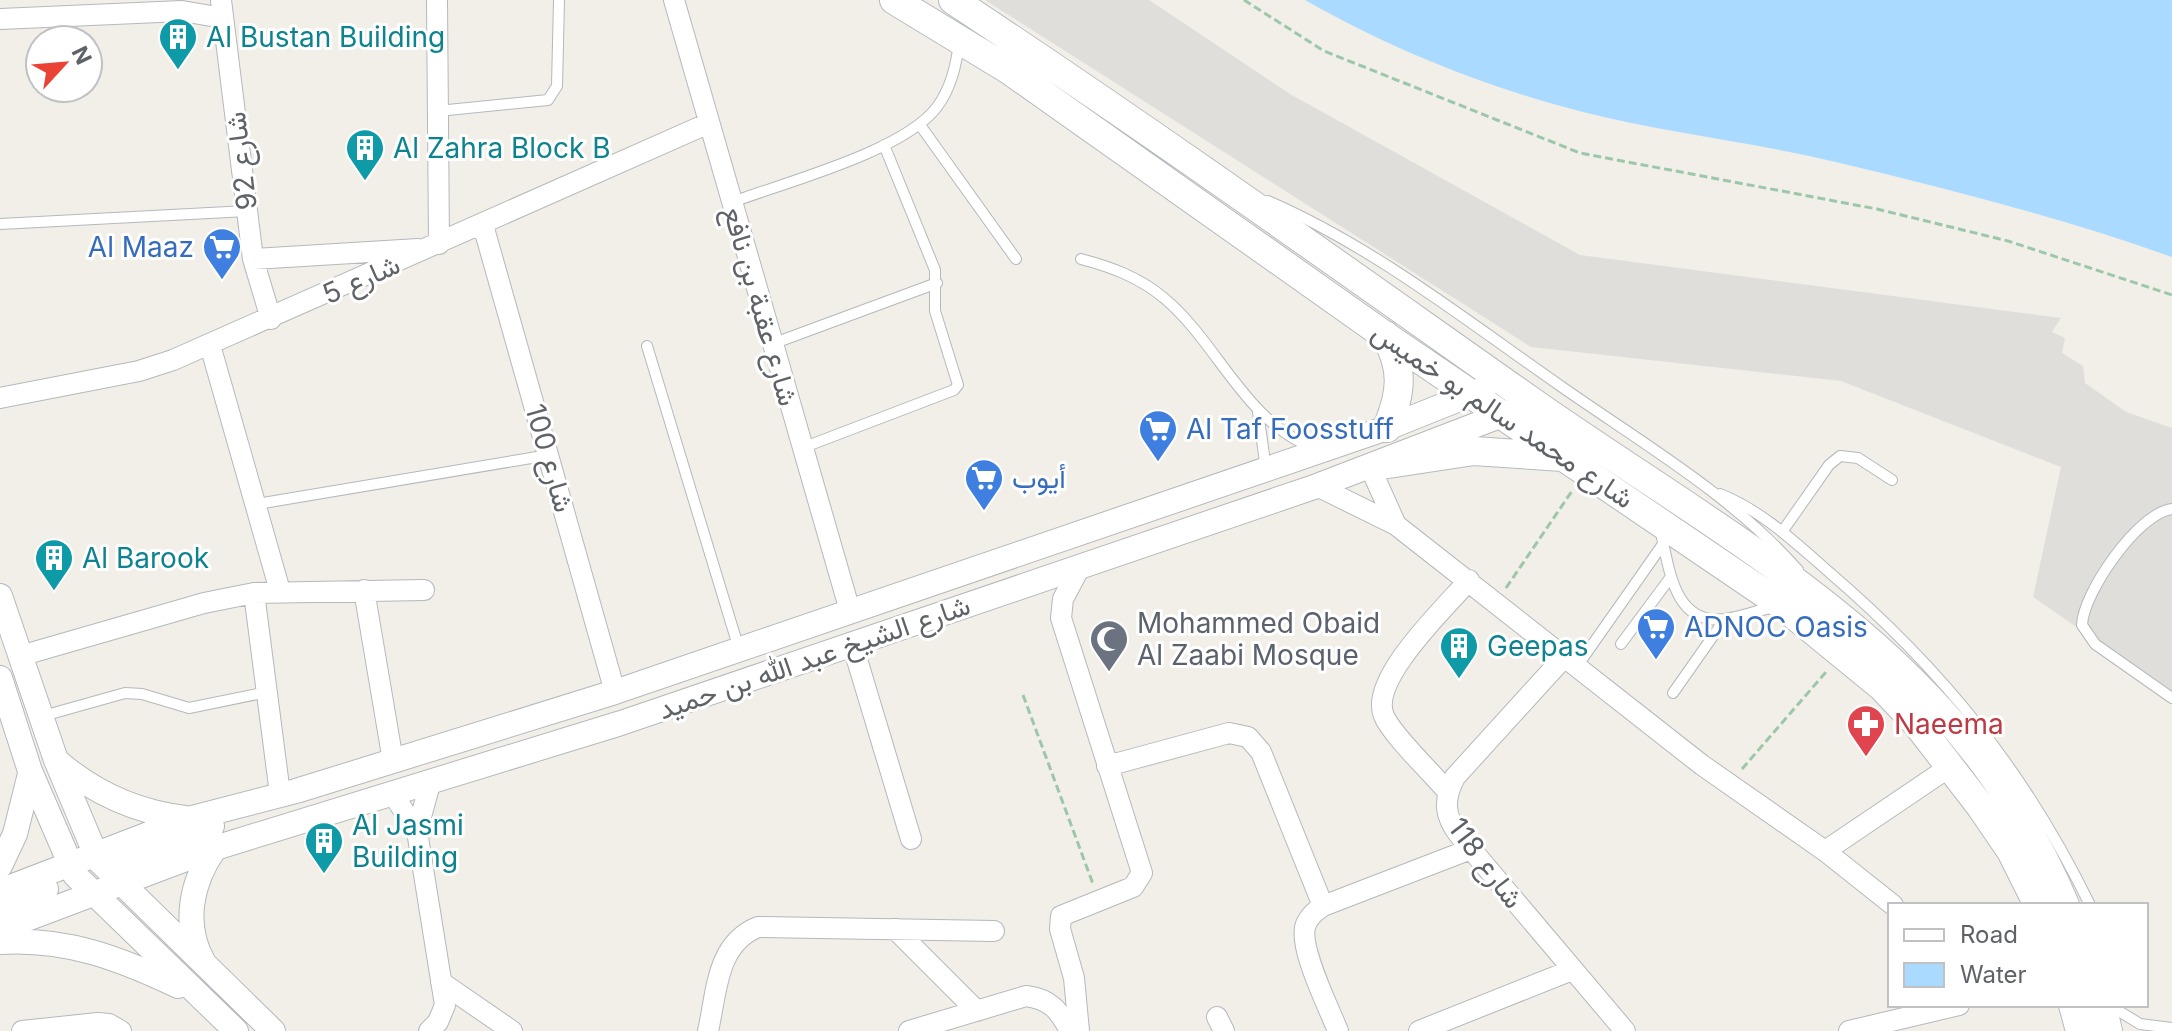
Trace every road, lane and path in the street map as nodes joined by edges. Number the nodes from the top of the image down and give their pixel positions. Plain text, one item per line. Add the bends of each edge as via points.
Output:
1 (437, 0) edge
2 (559, 0) edge
3 (674, 0) edge
4 (894, 0) edge
5 (953, 0) edge
6 (1244, 0) edge
7 (222, 9) edge
8 (0, 19) edge
9 (959, 39) junction
10 (438, 111) junction
11 (709, 123) junction
12 (920, 125) junction
13 (884, 145) junction
14 (1239, 193) junction
15 (730, 203) junction
16 (247, 211) junction
17 (0, 224) edge
18 (483, 225) junction
19 (435, 246) junction
20 (253, 259) junction
21 (1016, 259) dead end
22 (1081, 259) dead end
23 (937, 283) junction
24 (2172, 295) edge
25 (271, 319) junction
26 (1384, 335) junction
27 (772, 344) junction
28 (210, 345) junction
29 (647, 346) dead end
30 (1505, 381) junction
31 (1474, 393) junction
32 (0, 398) edge
33 (1533, 402) junction
34 (1258, 412) junction
35 (1506, 414) junction
36 (1387, 428) junction
37 (802, 448) junction
38 (1320, 451) junction
39 (549, 455) junction
40 (1574, 464) junction
41 (1372, 466) junction
42 (1266, 469) junction
43 (1892, 480) dead end
44 (1317, 486) junction
45 (1707, 489) junction
46 (257, 504) junction
47 (2172, 509) edge
48 (1396, 525) junction
49 (1660, 531) junction
50 (1782, 532) junction
51 (1081, 565) junction
52 (1670, 578) junction
53 (1469, 580) junction
54 (364, 590) junction
55 (424, 590) dead end
56 (280, 591) junction
57 (254, 593) junction
58 (0, 596) edge
59 (1497, 602) junction
60 (1824, 603) junction
61 (1783, 606) junction
62 (850, 611) junction
63 (1725, 619) junction
64 (852, 643) junction
65 (1621, 644) dead end
66 (739, 649) junction
67 (1843, 654) junction
68 (20, 656) junction
69 (1572, 660) junction
70 (0, 678) edge
71 (267, 692) junction
72 (615, 692) junction
73 (1673, 693) dead end
74 (1023, 695) dead end
75 (2172, 698) edge
76 (41, 716) junction
77 (56, 760) junction
78 (393, 761) junction
79 (1107, 766) junction
80 (1951, 766) junction
81 (30, 771) junction
82 (431, 780) junction
83 (1729, 784) junction
84 (1447, 791) junction
85 (288, 792) junction
86 (392, 793) junction
87 (188, 819) junction
88 (417, 831) junction
89 (911, 839) dead end
90 (215, 848) junction
91 (1471, 849) junction
92 (1825, 851) junction
93 (0, 866) edge
94 (106, 869) junction
95 (78, 877) junction
96 (0, 891) edge
97 (1099, 899) junction
98 (1890, 903) edge
99 (2037, 903) edge
100 (2064, 903) edge
101 (2089, 903) edge
102 (1323, 906) junction
103 (0, 911) edge
104 (0, 929) edge
105 (895, 929) junction
106 (994, 931) dead end
107 (0, 942) edge
108 (1572, 970) junction
109 (212, 975) junction
110 (441, 982) junction
111 (197, 995) junction
112 (1951, 1007) edge
113 (2074, 1007) edge
114 (2102, 1007) edge
115 (2112, 1007) edge
116 (977, 1011) junction
117 (33, 1030) edge
118 (2172, 1030) edge
119 (121, 1031) edge
120 (236, 1031) edge
121 (273, 1031) edge
122 (429, 1031) edge
123 (512, 1031) edge
124 (708, 1031) edge
125 (909, 1031) edge
126 (1070, 1031) edge
127 (1079, 1031) edge
128 (1338, 1031) edge
129 (1419, 1031) edge
130 (1625, 1031) edge
131 (1849, 1031) edge
132 (2080, 1031) edge
133 (2108, 1031) edge

1 - 10 street
2 - 10 lane via 557,86 548,100
3 - 11 street, شارع عقبة بن نافع
4 - 9 main road, شارع محمد سالم بو خميس
5 - 14 main road, شارع محمد سالم بو خميس
6 - 24 path via 1324,51 1580,153 1906,216 2008,241
7 - 8 street
7 - 16 street, شارع 92
9 - 12 lane via 949,87
9 - 26 main road, شارع محمد سالم بو خميس
10 - 19 street
11 - 15 street, شارع عقبة بن نافع
11 - 18 street, شارع 5
12 - 13 lane
12 - 21 lane
13 - 15 lane
13 - 23 lane
14 - 30 main road, شارع محمد سالم بو خميس
14 - 45 lane via 1295,213 1383,264
15 - 27 street, شارع عقبة بن نافع
16 - 17 lane
16 - 20 street, شارع 92
18 - 19 street, شارع 5
18 - 39 street, شارع 100
19 - 20 street
19 - 25 street, شارع 5
20 - 25 street, شارع 92
22 - 34 lane via 1140,280 1166,299
23 - 27 lane
23 - 37 lane via 935,311 957,388
25 - 28 street, شارع 5
26 - 31 main road, شارع محمد سالم بو خميس
26 - 36 main road via 1401,368
27 - 37 street, شارع عقبة بن نافع
28 - 32 street, شارع 5 via 139,371
28 - 46 street
29 - 66 lane
30 - 31 street, شارع الشيخ عبد الله بن حميد
30 - 33 main road, شارع محمد سالم بو خميس
31 - 35 main road, شارع محمد سالم بو خميس
31 - 36 street, شارع الشيخ عبد الله بن حميد
33 - 35 street, شارع الشيخ عبد الله بن حميد
33 - 60 main road, شارع محمد سالم بو خميس
34 - 38 lane
34 - 42 lane
35 - 40 main road, شارع محمد سالم بو خميس
35 - 41 street, شارع الشيخ عبد الله بن حميد
36 - 38 street, شارع الشيخ عبد الله بن حميد
37 - 62 street, شارع عقبة بن نافع
38 - 42 street, شارع الشيخ عبد الله بن حميد
39 - 46 lane
39 - 72 street, شارع 100
40 - 41 main road via 1474,451
40 - 49 main road, شارع محمد سالم بو خميس
40 - 59 path
41 - 44 street, شارع الشيخ عبد الله بن حميد
41 - 48 street
42 - 62 street, شارع الشيخ عبد الله بن حميد
43 - 50 lane via 1858,458 1840,456
44 - 48 street
44 - 51 street, شارع الشيخ عبد الله بن حميد
45 - 50 lane via 1751,509
45 - 60 lane via 1793,563
46 - 56 street
47 - 75 lane via 2132,531 2083,613 2082,625 2095,644
48 - 53 street
49 - 52 lane
49 - 61 main road, شارع محمد سالم بو خميس
49 - 69 lane
50 - 101 lane via 1871,608 1960,699 2035,802
51 - 64 street, شارع الشيخ عبد الله بن حميد
51 - 79 street via 1063,599 1061,618
52 - 63 lane via 1678,598 1694,612
52 - 65 lane
53 - 59 street
53 - 84 street via 1396,667 1381,701 1384,717
54 - 55 street
54 - 56 street
54 - 78 street
56 - 57 street
57 - 68 street
57 - 71 street
58 - 68 street
59 - 69 street
60 - 100 main road, شارع محمد سالم بو خميس via 1903,668 1971,746 2034,840
61 - 63 lane
61 - 67 main road, شارع محمد سالم بو خميس
62 - 66 street, شارع الشيخ عبد الله بن حميد
63 - 73 lane
64 - 82 street, شارع الشيخ عبد الله بن حميد via 621,723
64 - 89 street
66 - 72 street, شارع الشيخ عبد الله بن حميد
67 - 80 main road, شارع محمد سالم بو خميس via 1882,687
67 - 83 path
68 - 76 street
69 - 83 street
69 - 84 street, شارع 118
70 - 81 street
71 - 76 lane via 189,708 125,693
71 - 85 street
72 - 78 street, شارع الشيخ عبد الله بن حميد
74 - 97 path
76 - 77 street
77 - 87 street via 117,801
77 - 94 street
78 - 85 street, شارع الشيخ عبد الله بن حميد
79 - 97 street via 1142,873 1133,887
79 - 102 street via 1229,733 1248,737 1261,752
80 - 92 street
80 - 99 main road, شارع محمد سالم بو خميس via 2011,851
81 - 93 street via 19,823
81 - 95 street
82 - 86 street, شارع الشيخ عبد الله بن حميد
82 - 88 street
83 - 92 street
84 - 91 street, شارع 118 via 1450,823
85 - 87 street, شارع الشيخ عبد الله بن حميد
85 - 94 street
86 - 88 street
86 - 90 street, شارع الشيخ عبد الله بن حميد
87 - 94 street, شارع الشيخ عبد الله بن حميد
88 - 110 street
90 - 94 street, شارع الشيخ عبد الله بن حميد
90 - 109 street via 197,880 191,919 194,939
91 - 102 street
91 - 108 street, شارع 118
92 - 98 street
94 - 95 street
94 - 95 street
94 - 109 street
95 - 96 street
95 - 103 street
95 - 104 street
95 - 111 street
97 - 127 street via 1066,911 1059,922 1074,978
102 - 128 street via 1312,914 1304,937
105 - 106 street
105 - 116 street
105 - 124 street via 771,926 745,932 727,951
107 - 111 street via 90,949
108 - 129 street
108 - 130 street, شارع 118
109 - 121 street
110 - 122 street via 443,1014
110 - 123 street
111 - 120 street
112 - 131 street
113 - 132 main road
114 - 133 main road
115 - 118 lane via 2140,1024
116 - 125 street
116 - 126 street via 1009,999 1040,998 1055,1006
117 - 119 street via 98,1023

